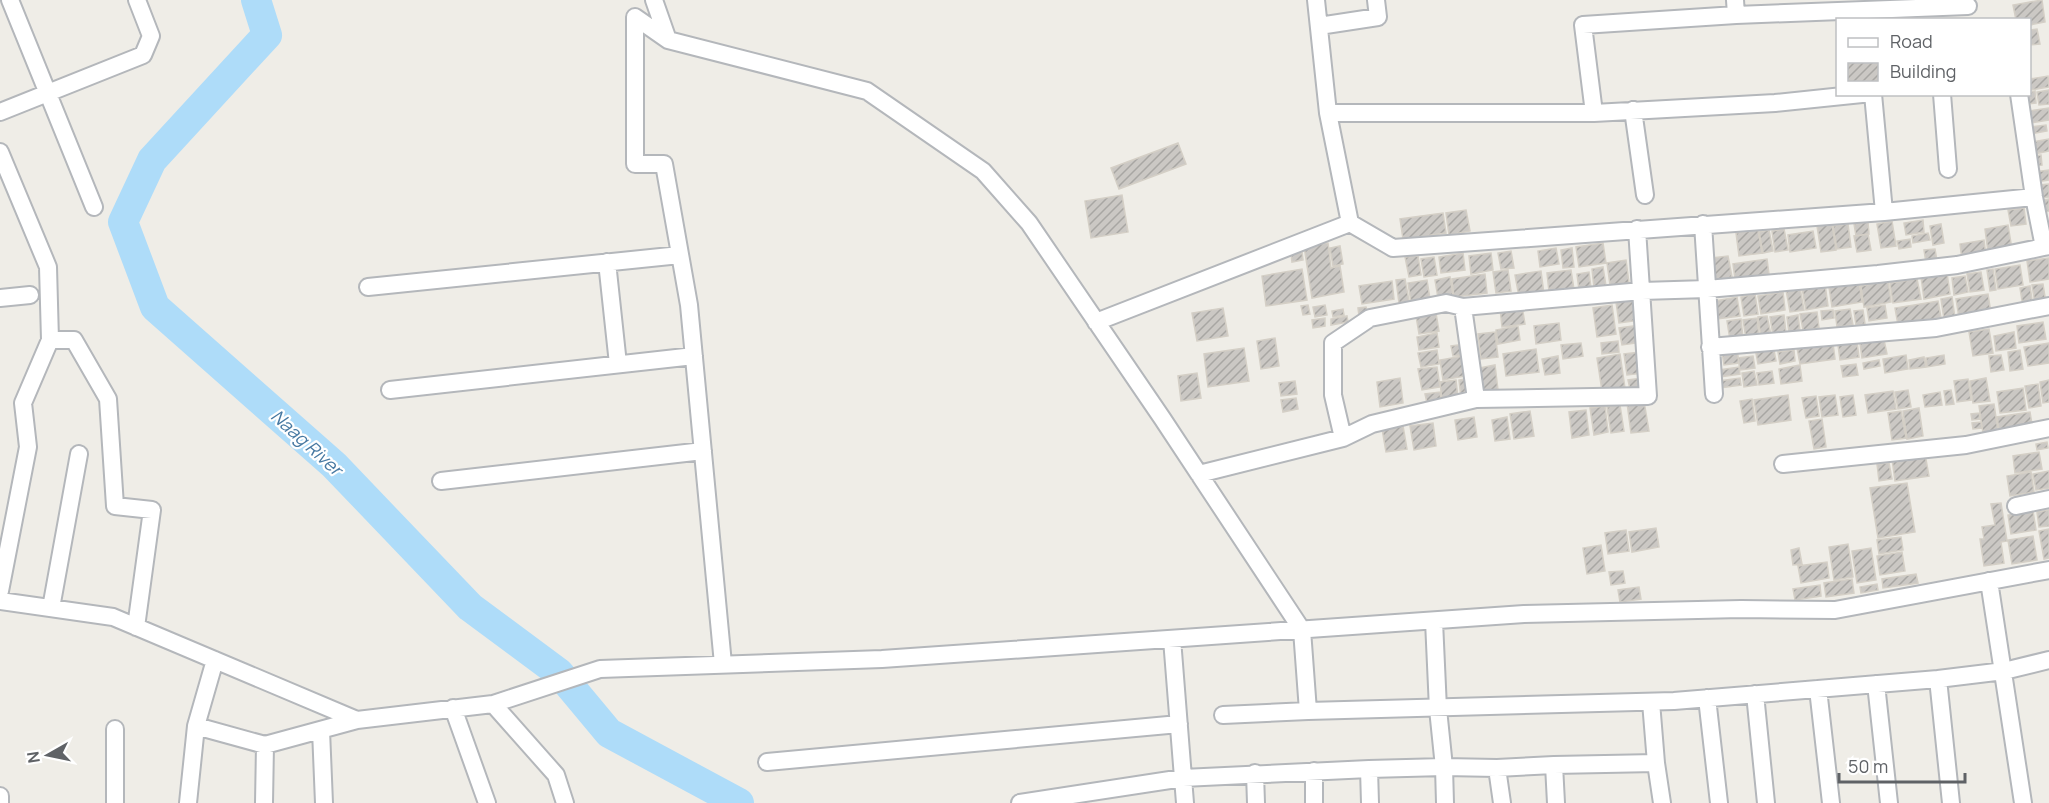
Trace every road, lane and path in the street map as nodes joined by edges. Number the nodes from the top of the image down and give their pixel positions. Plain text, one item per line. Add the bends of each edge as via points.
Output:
1 (10, 0) edge
2 (137, 0) edge
3 (654, 0) edge
4 (1316, 0) edge
5 (1376, 0) edge
6 (1736, 7) edge
7 (1968, 9) edge
8 (1319, 26) junction
9 (668, 40) junction
10 (48, 93) junction
11 (1843, 96) edge
12 (1873, 96) edge
13 (1942, 96) edge
14 (2019, 96) edge
15 (1633, 110) junction
16 (0, 112) edge
17 (1328, 113) junction
18 (1594, 113) junction
19 (0, 152) edge
20 (1948, 169) dead end
21 (1646, 195) dead end
22 (2034, 197) junction
23 (94, 207) dead end
24 (1884, 212) junction
25 (1350, 223) junction
26 (1703, 224) junction
27 (1637, 230) junction
28 (2046, 247) edge
29 (680, 255) junction
30 (607, 262) junction
31 (368, 287) dead end
32 (1707, 289) junction
33 (1642, 291) junction
34 (30, 295) dead end
35 (0, 298) edge
36 (2049, 306) edge
37 (1463, 307) junction
38 (1096, 322) junction
39 (50, 340) junction
40 (1710, 347) junction
41 (694, 356) junction
42 (618, 364) junction
43 (390, 390) dead end
44 (1713, 394) dead end
45 (1476, 399) junction
46 (2049, 428) edge
47 (1343, 438) junction
48 (703, 451) junction
49 (79, 454) dead end
50 (1783, 464) dead end
51 (1199, 474) junction
52 (441, 482) dead end
53 (2049, 499) edge
54 (2016, 506) dead end
55 (2049, 570) edge
56 (1989, 581) junction
57 (0, 591) edge
58 (0, 601) edge
59 (51, 608) junction
60 (1434, 621) junction
61 (136, 627) junction
62 (1302, 630) junction
63 (1172, 639) junction
64 (215, 660) junction
65 (2049, 660) edge
66 (723, 664) junction
67 (2004, 671) junction
68 (1938, 679) junction
69 (1876, 684) junction
70 (1818, 689) junction
71 (1755, 694) junction
72 (1707, 698) junction
73 (1651, 702) junction
74 (493, 704) junction
75 (453, 708) junction
76 (1437, 709) junction
77 (1308, 711) junction
78 (1223, 715) dead end
79 (357, 720) junction
80 (1179, 724) junction
81 (196, 726) junction
82 (115, 729) dead end
83 (321, 730) junction
84 (265, 745) junction
85 (767, 762) dead end
86 (1656, 763) junction
87 (1554, 765) junction
88 (1444, 767) junction
89 (1497, 768) junction
90 (1369, 769) junction
91 (1314, 771) junction
92 (1255, 773) junction
93 (1183, 778) junction
94 (0, 796) edge
95 (0, 803) edge
96 (115, 803) edge
97 (188, 803) edge
98 (264, 803) edge
99 (324, 803) edge
100 (487, 803) edge
101 (565, 803) edge
102 (1020, 803) edge
103 (1185, 803) edge
104 (1256, 803) edge
105 (1314, 803) edge
106 (1370, 803) edge
107 (1445, 803) edge
108 (1502, 803) edge
109 (1556, 803) edge
110 (1662, 803) edge
111 (1719, 803) edge
112 (1766, 803) edge
113 (1831, 803) edge
114 (1889, 803) edge
115 (1951, 803) edge
116 (2023, 803) edge

1 - 10 street
2 - 10 street via 151,36 143,55
3 - 9 street
4 - 8 street
5 - 8 street via 1378,17
6 - 7 street
6 - 18 street via 1583,25
8 - 17 street
9 - 29 street via 635,17 635,164 663,164
9 - 38 street via 867,91 983,171 1029,224
10 - 16 street
10 - 23 street
11 - 15 street
12 - 24 street
13 - 20 street
14 - 22 street
15 - 18 street
15 - 21 street
17 - 18 street
17 - 25 street
19 - 39 street via 48,267
22 - 24 street
22 - 28 street
24 - 26 street
25 - 27 street via 1393,248
25 - 38 street
26 - 27 street
26 - 32 street
27 - 33 street
28 - 32 street via 1957,265
29 - 30 street
29 - 41 street
30 - 31 street
30 - 42 street
32 - 33 street
32 - 40 street
33 - 37 street
33 - 45 street via 1648,396
34 - 35 street
36 - 40 street via 1936,328
37 - 45 street
37 - 47 street via 1446,303 1370,318 1334,343 1333,395
38 - 51 street
39 - 57 street via 23,403 28,447
39 - 61 street via 74,340 108,399 115,506 152,510
40 - 44 street
41 - 42 street
41 - 48 street
42 - 43 street
45 - 47 street via 1372,424
46 - 50 street via 1966,445
47 - 51 street
48 - 52 street
48 - 66 street
49 - 59 street
51 - 62 street
53 - 54 street
55 - 56 street
56 - 60 street via 1835,610 1524,614
56 - 67 street
58 - 59 street
59 - 61 street via 113,617
60 - 62 street
60 - 76 street
61 - 64 street
62 - 63 street
62 - 77 street
63 - 66 street via 882,659
63 - 80 street
64 - 79 street
64 - 81 street
65 - 67 street
66 - 74 street via 600,669
67 - 68 street
67 - 116 street
68 - 69 street
68 - 115 street
69 - 70 street
69 - 114 street
70 - 71 street
70 - 113 street
71 - 72 street
71 - 112 street
72 - 73 street
72 - 111 street
73 - 76 street
73 - 86 street
74 - 75 street
74 - 101 street via 556,775
75 - 79 street
75 - 100 street
76 - 77 street
76 - 88 street
77 - 78 street
79 - 83 street
80 - 85 street
80 - 93 street
81 - 84 street
81 - 97 street
82 - 96 street
83 - 84 street
83 - 99 street
84 - 98 street
86 - 87 street
86 - 110 street
87 - 89 street
87 - 109 street
88 - 89 street
88 - 90 street
88 - 107 street
89 - 108 street
90 - 91 street
90 - 106 street
91 - 92 street
91 - 105 street
92 - 93 street
92 - 104 street
93 - 102 street
93 - 103 street
94 - 95 street

